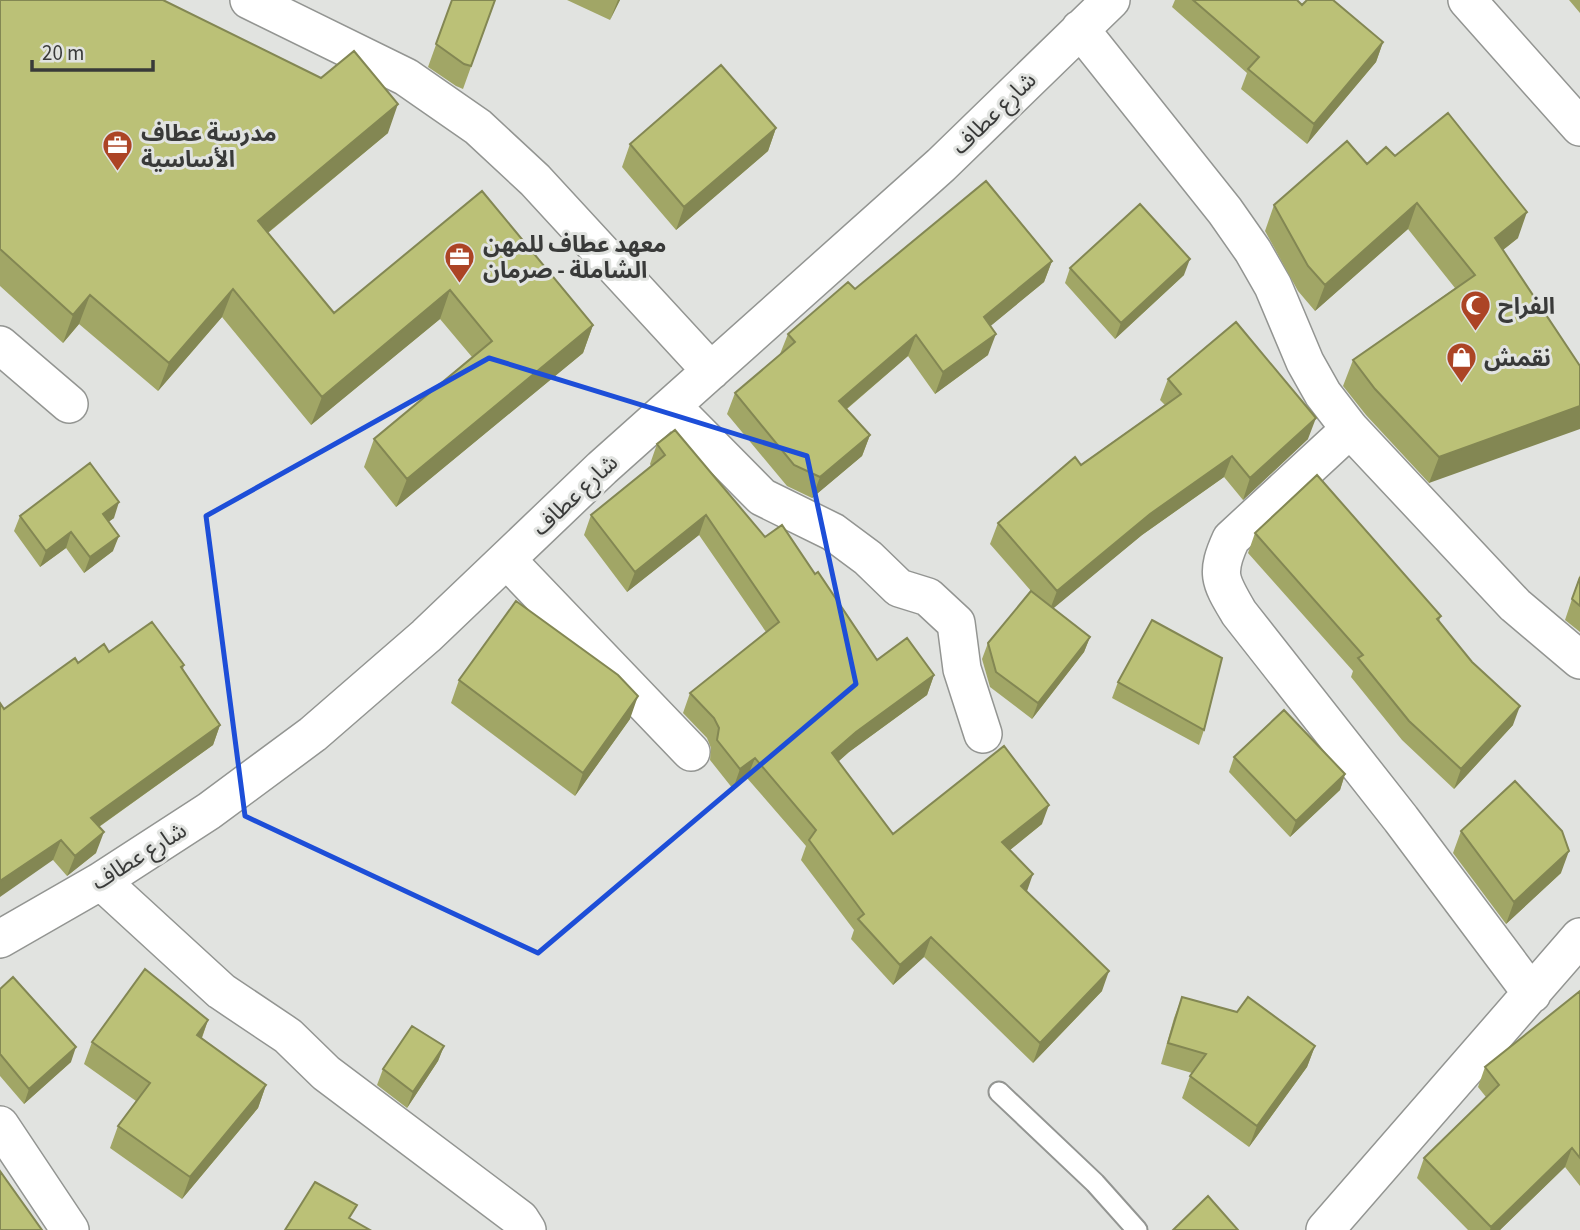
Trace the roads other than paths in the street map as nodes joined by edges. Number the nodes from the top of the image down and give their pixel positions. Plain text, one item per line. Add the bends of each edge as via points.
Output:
1 (249, 0) edge
2 (1111, 0) edge
3 (1467, 0) edge
4 (1080, 29) junction
5 (1580, 127) edge
6 (0, 345) edge
7 (711, 371) junction
8 (69, 404) dead end
9 (672, 406) junction
10 (1350, 429) junction
11 (506, 560) junction
12 (1580, 660) edge
13 (983, 734) dead end
14 (691, 752) dead end
15 (100, 881) junction
16 (1580, 937) edge
17 (0, 939) edge
18 (1532, 994) junction
19 (999, 1092) dead end
20 (0, 1125) edge
21 (70, 1230) edge
22 (527, 1230) edge
23 (1137, 1230) edge
24 (1325, 1230) edge

1 - 7 street via 405,77 478,127 535,180
2 - 4 street, شارع عطاف
3 - 5 street
4 - 7 street, شارع عطاف via 941,165
4 - 10 street via 1253,251 1305,362
6 - 8 street
7 - 9 street, شارع عطاف
9 - 11 street, شارع عطاف
9 - 13 street via 762,497 833,532 899,588 928,597 956,623 962,669
10 - 12 street via 1506,596
10 - 18 street via 1231,539 1220,563 1224,588
11 - 14 street
11 - 15 street, شارع عطاف via 313,734 209,811
15 - 17 street, شارع عطاف
15 - 22 street via 221,991 288,1037 326,1073 520,1219
16 - 18 street
18 - 24 street
19 - 23 lane via 1095,1183
20 - 21 street

